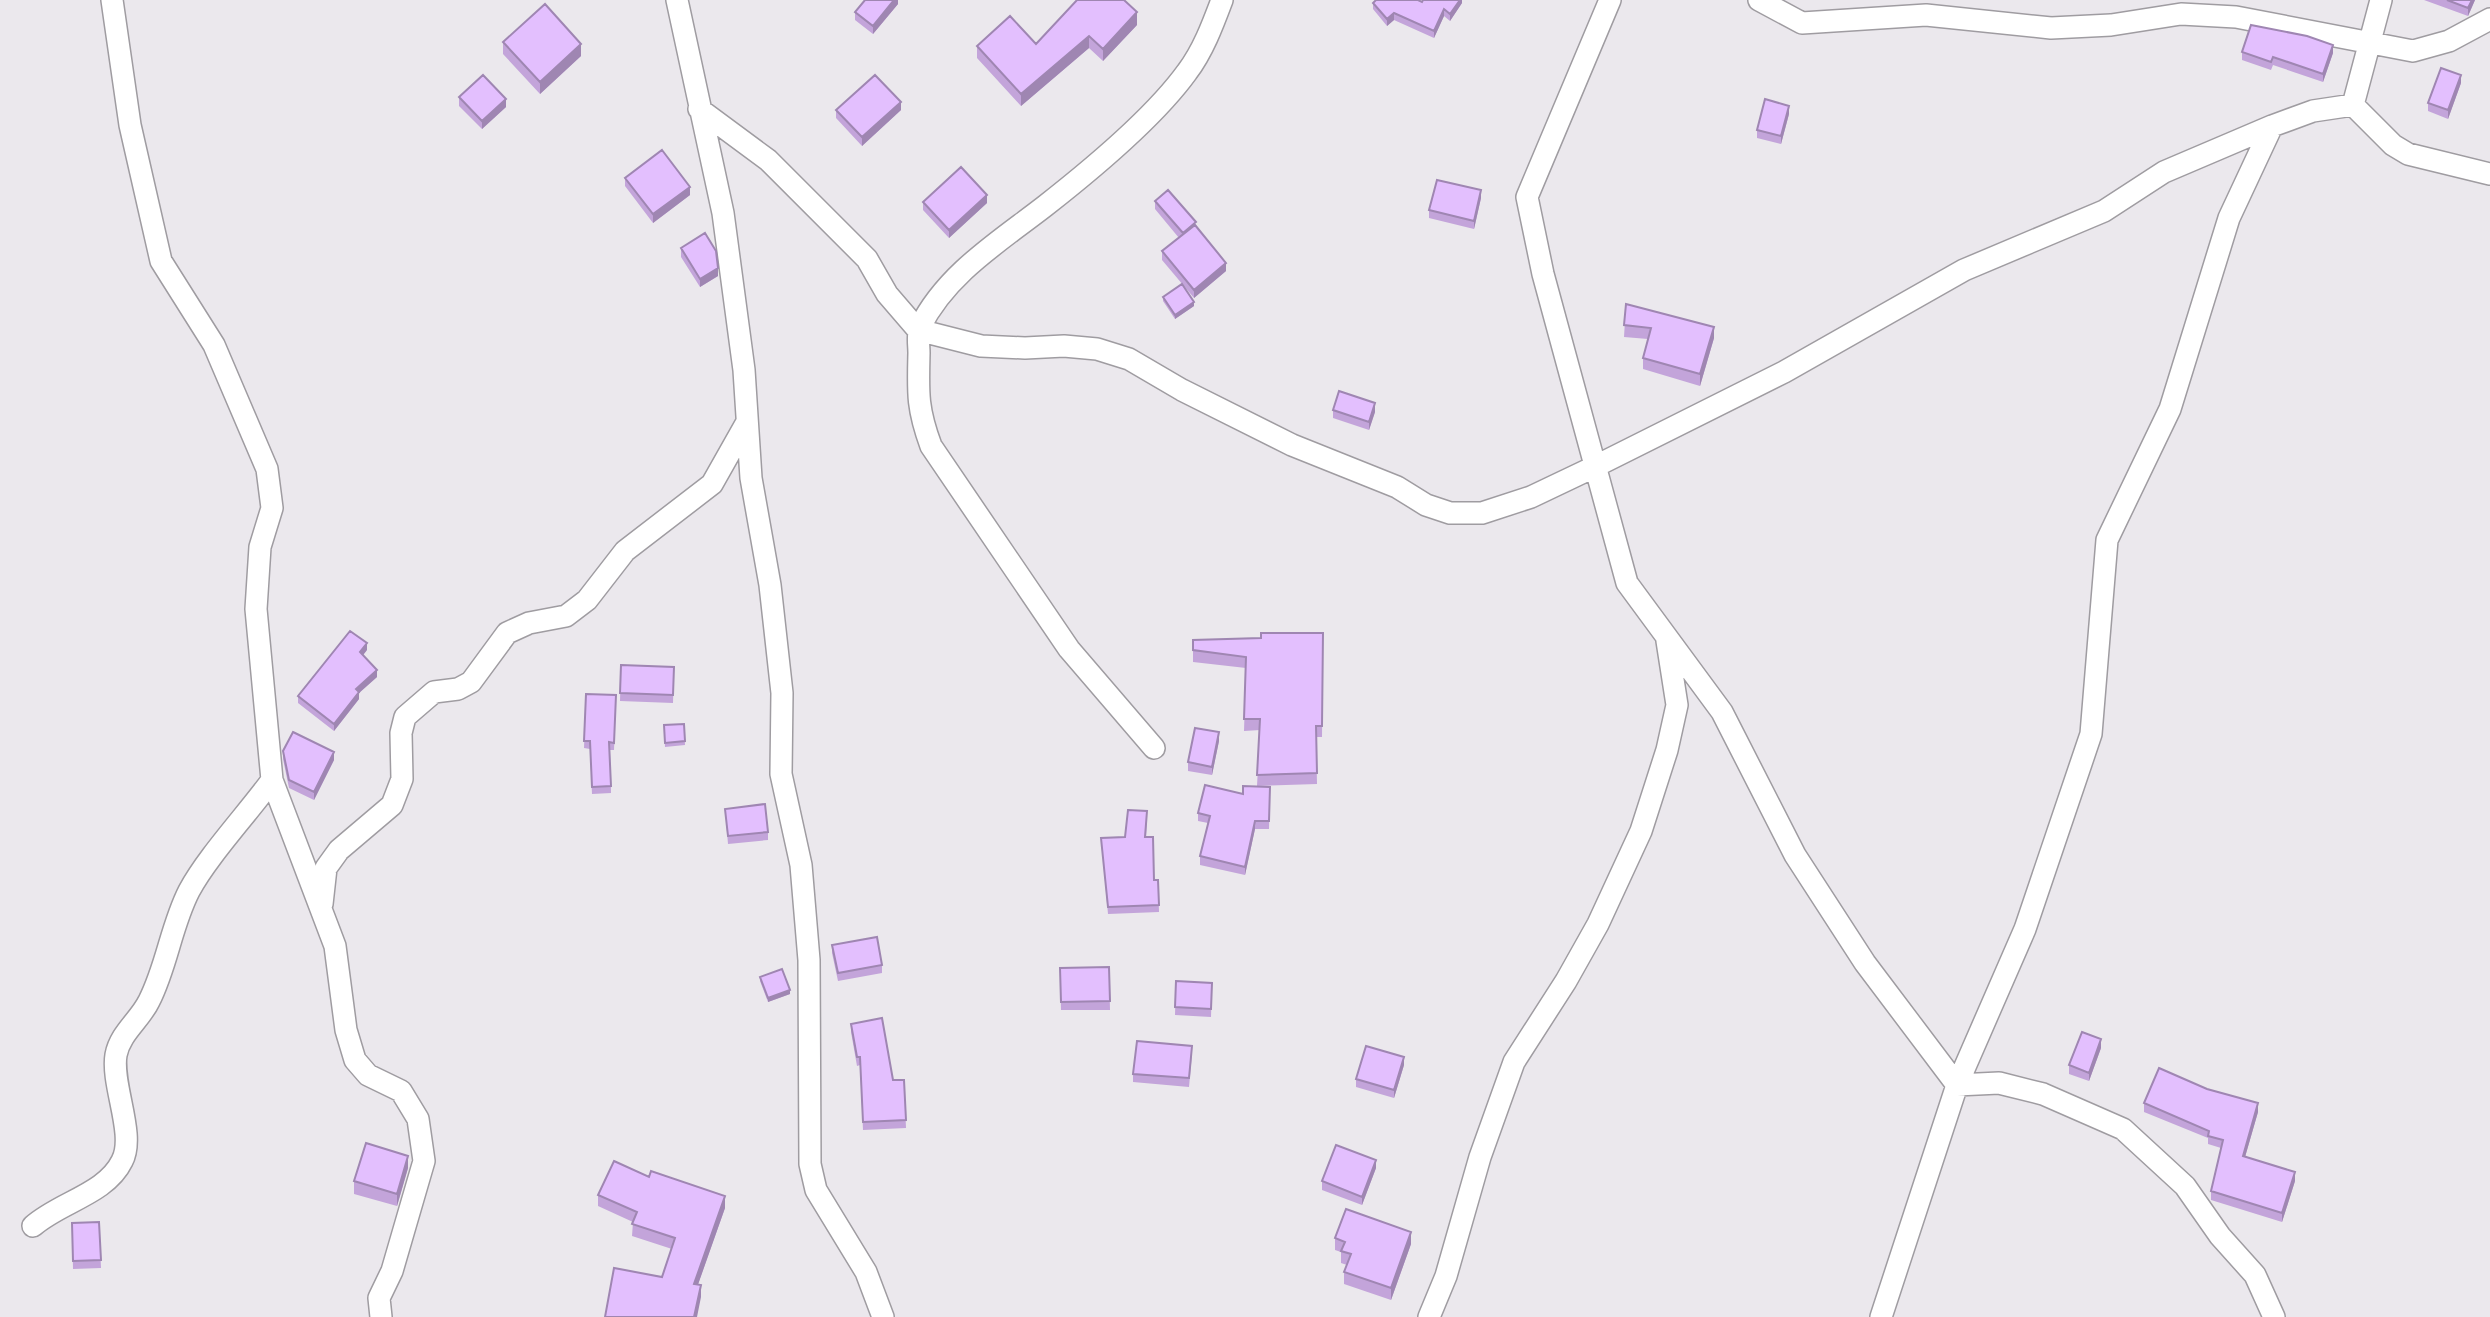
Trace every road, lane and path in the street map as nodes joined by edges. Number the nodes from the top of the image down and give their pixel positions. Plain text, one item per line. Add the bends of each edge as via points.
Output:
1 (112, 0) edge
2 (677, 0) edge
3 (1222, 0) edge
4 (1610, 0) edge
5 (1759, 0) edge
6 (2381, 0) edge
7 (2490, 19) edge
8 (2368, 43) junction
9 (2353, 105) junction
10 (699, 109) junction
11 (2272, 126) junction
12 (2490, 174) edge
13 (918, 330) junction
14 (747, 422) junction
15 (1594, 467) junction
16 (1666, 637) junction
17 (1154, 748) dead end
18 (272, 780) junction
19 (322, 904) junction
20 (1957, 1085) junction
21 (33, 1226) dead end
22 (381, 1317) edge
23 (883, 1317) edge
24 (1429, 1317) edge
25 (1881, 1317) edge
26 (2274, 1317) edge

1 - 18 street via 130,125 161,261 214,345 267,469 272,508 260,547 257,609
2 - 10 street
3 - 13 street via 1188,71 1130,133 979,256 935,303
4 - 15 street via 1527,197
5 - 8 street via 1802,23 1926,16 2051,28 2181,14 2236,17
6 - 8 street
7 - 8 street via 2449,41 2413,51
8 - 9 street
9 - 11 street via 2313,111
9 - 12 street via 2408,154
10 - 13 street via 768,160 867,259 887,294
10 - 14 street via 723,213
11 - 15 street via 2164,172 2104,211 1964,270 1784,372
11 - 20 street via 2229,218 2170,409 2107,540 2091,734 2016,951
13 - 15 street via 981,346 1064,346 1097,349 1129,359 1292,445 1450,513 1482,513 1531,497
13 - 17 street via 916,392 931,446 1069,649
14 - 19 street via 712,484 625,551 587,600 566,616 529,623 507,633 471,682 435,692 405,717 402,779 392,805 339,849 326,868
14 - 23 street via 782,693 781,774 801,865 809,960 810,1164 816,1190 866,1272
15 - 16 street via 1627,583
16 - 20 street via 1722,712 1795,855 1865,963
16 - 24 street via 1677,705 1641,831 1592,936 1514,1062
18 - 19 street
18 - 21 street via 188,893 164,970 148,1005 120,1044 116,1057 123,1161 99,1189 67,1202
19 - 22 street via 335,946 346,1030 355,1060 368,1075 401,1091 420,1130 424,1161 392,1271 379,1298
20 - 25 street
20 - 26 street via 1998,1083 2043,1094 2123,1129 2185,1186 2255,1275

